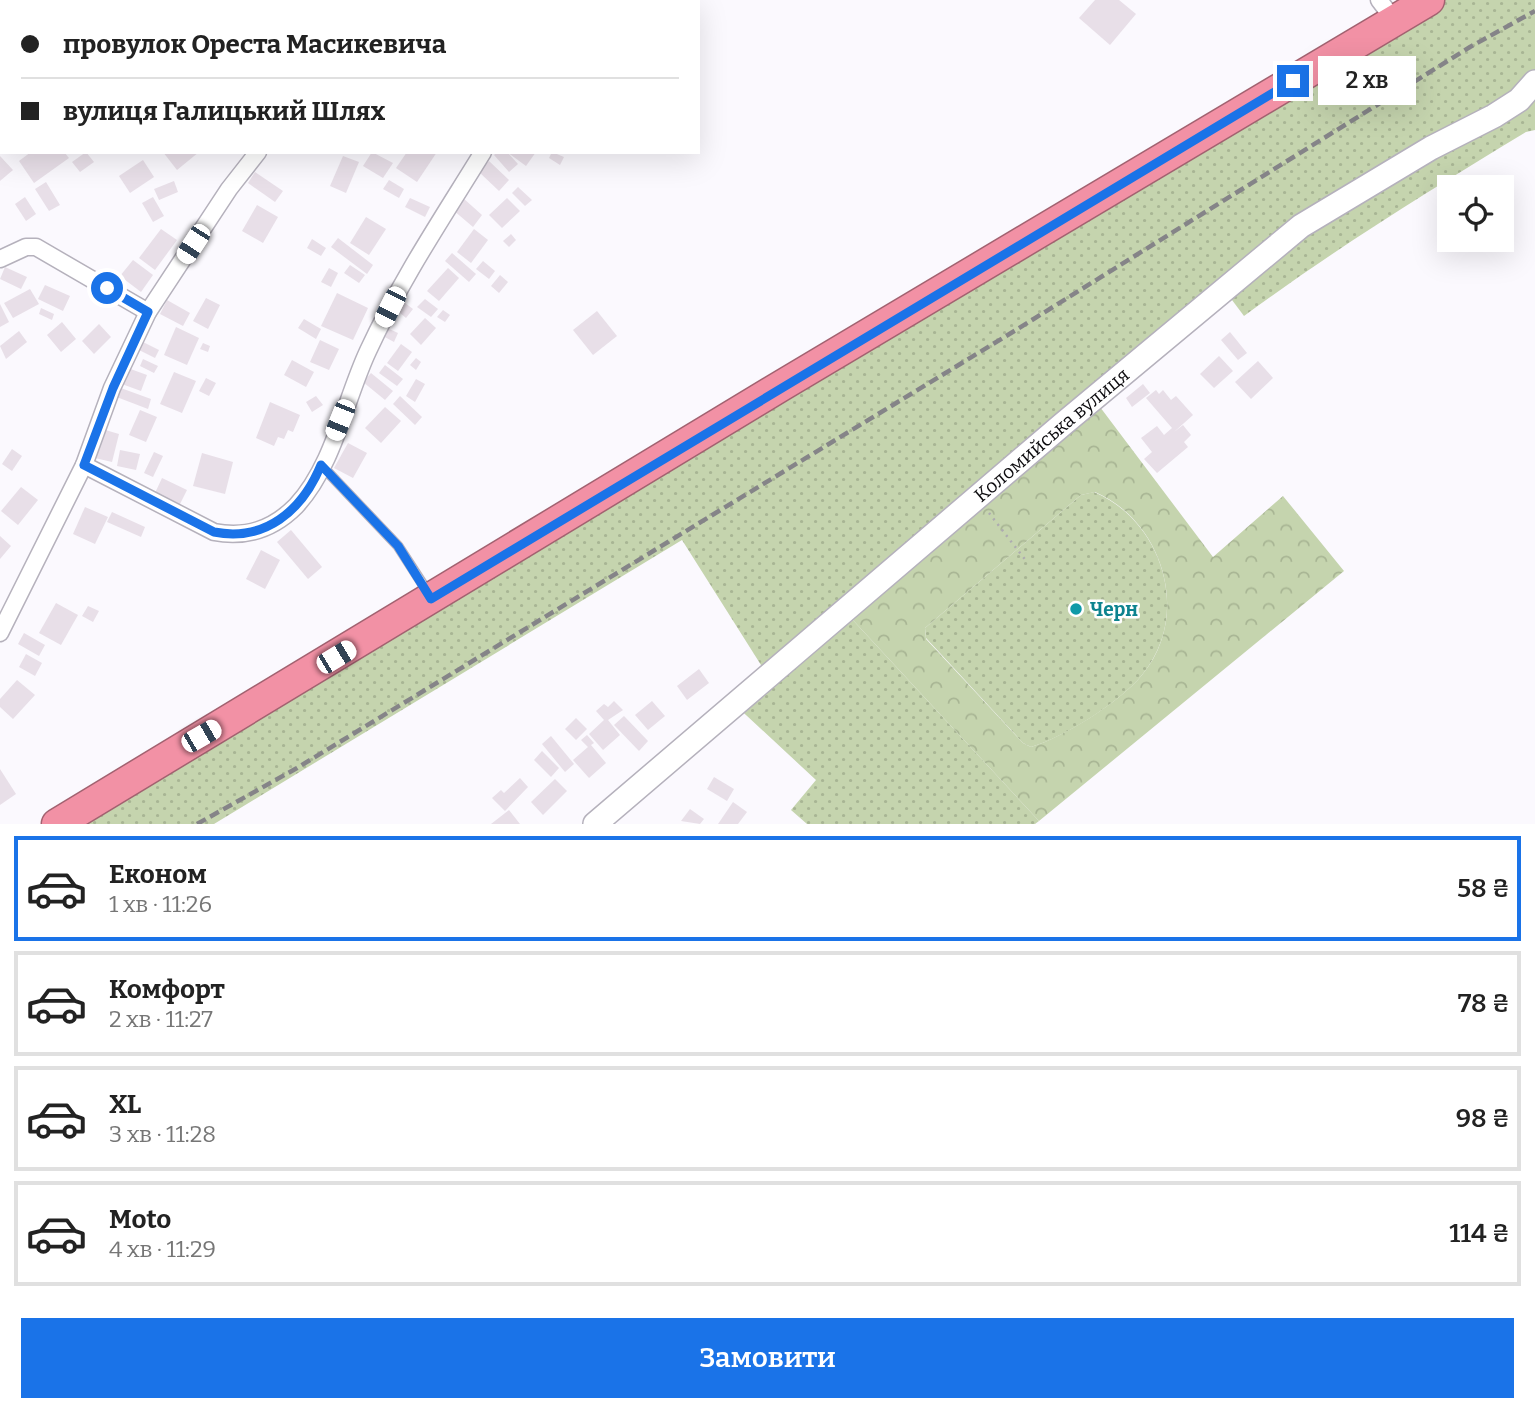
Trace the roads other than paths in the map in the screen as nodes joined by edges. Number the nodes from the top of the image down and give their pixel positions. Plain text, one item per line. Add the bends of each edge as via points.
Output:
1 (1429, 0) edge
2 (1387, 10) edge
3 (1535, 82) edge
4 (256, 154) edge
5 (482, 154) edge
6 (0, 259) edge
7 (148, 312) junction
8 (84, 465) junction
9 (321, 465) junction
10 (431, 599) junction
11 (0, 633) edge
12 (57, 824) edge
13 (595, 824) edge

1 - 2 highway
2 - 10 highway
3 - 13 street, Коломийська вулиця via 1519,100 1494,116 1301,226
4 - 7 street
5 - 9 street via 390,307
6 - 7 street via 36,247
7 - 8 street
8 - 9 street via 214,532 234,536 252,534 284,517
8 - 11 street
9 - 10 lane via 398,546
10 - 12 highway

